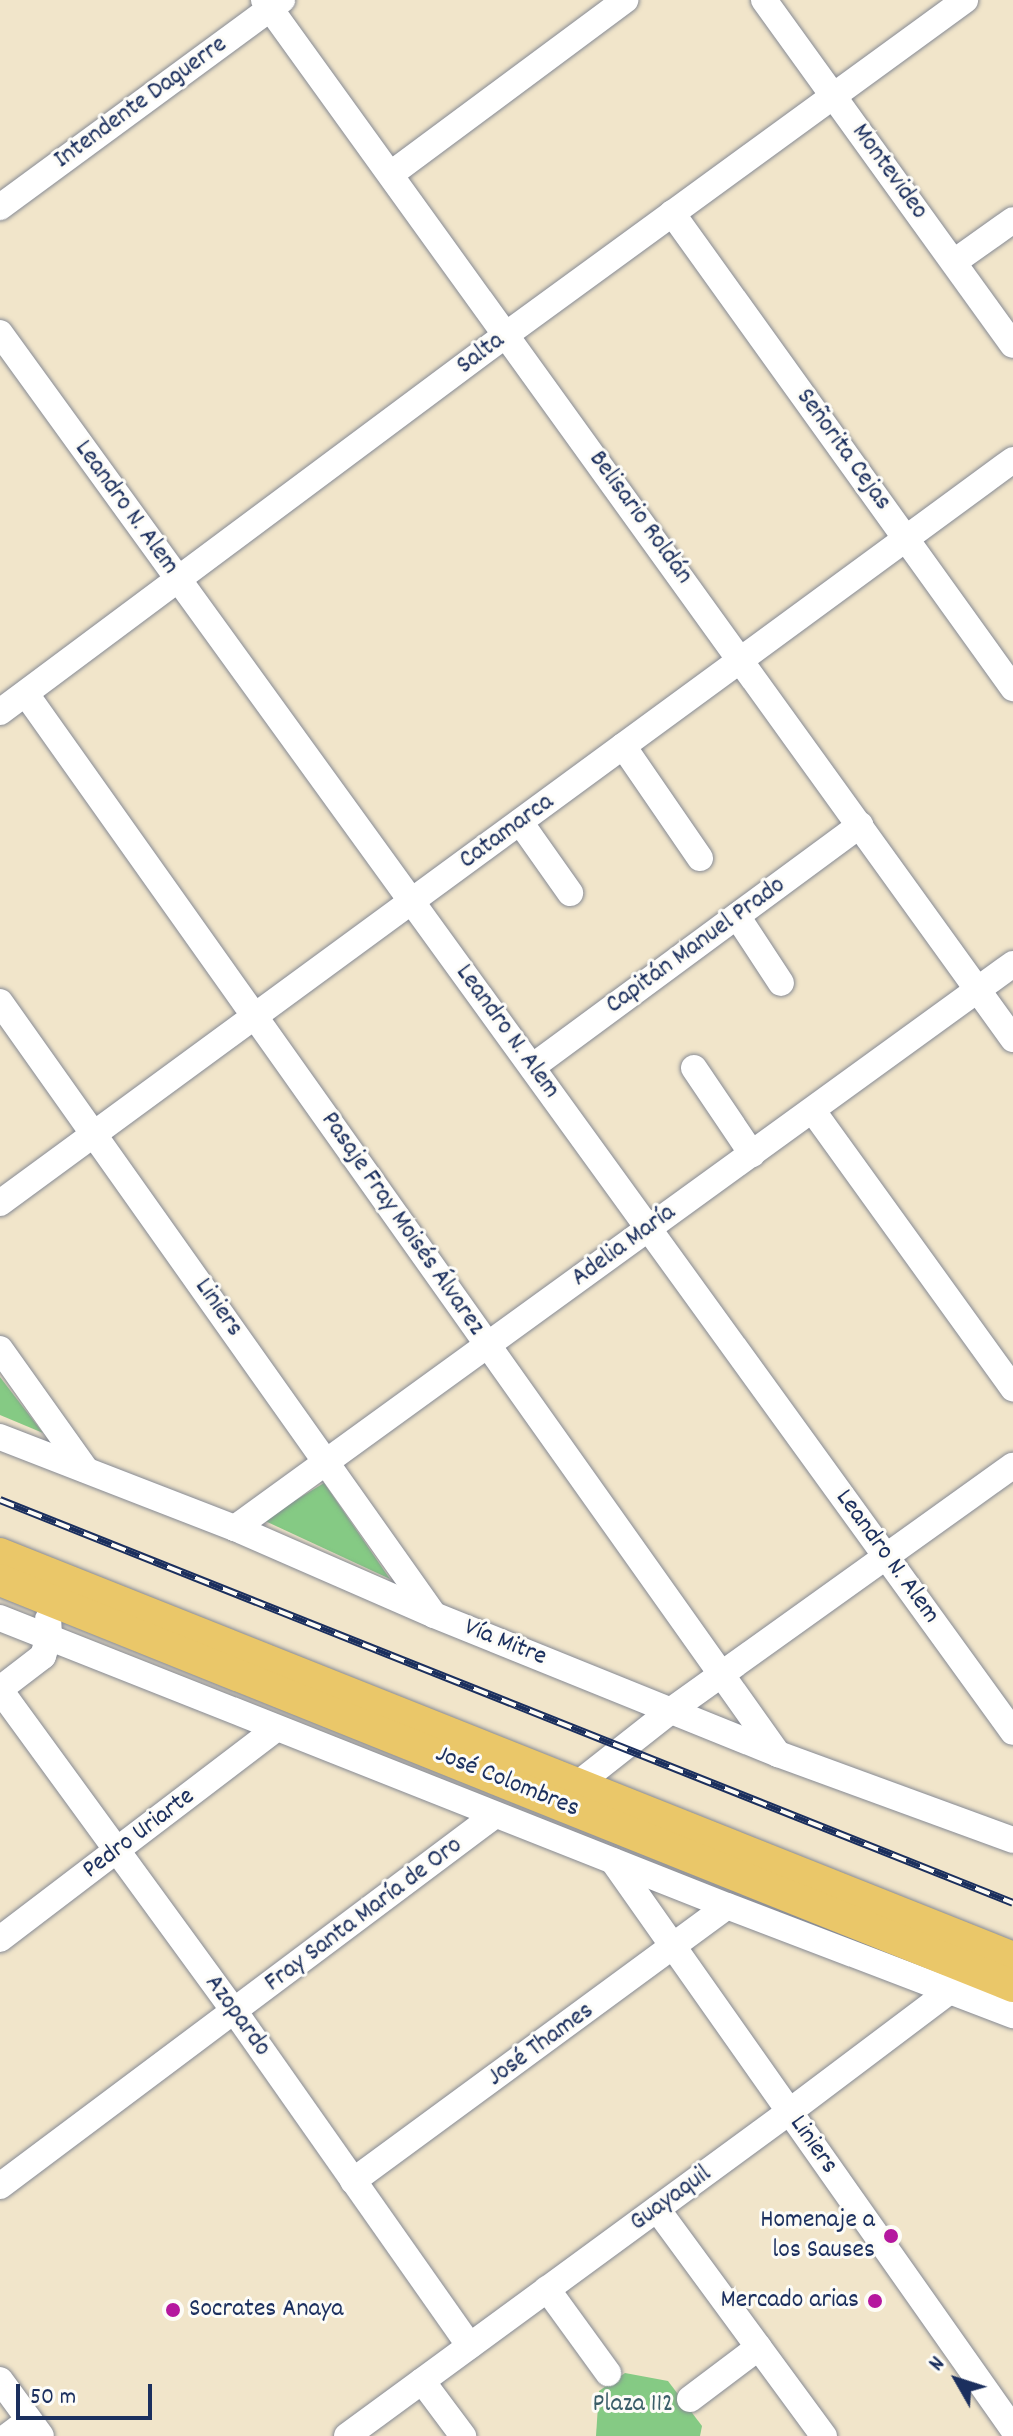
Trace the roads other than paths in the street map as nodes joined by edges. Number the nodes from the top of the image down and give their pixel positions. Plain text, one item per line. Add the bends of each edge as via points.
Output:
1 (625, 0) edge
2 (764, 0) edge
3 (965, 0) edge
4 (272, 3) edge
5 (834, 96) junction
6 (391, 174) junction
7 (0, 207) edge
8 (672, 213) junction
9 (1013, 220) edge
10 (954, 262) junction
11 (0, 333) edge
12 (507, 334) junction
13 (1013, 345) edge
14 (1013, 460) edge
15 (907, 538) junction
16 (179, 581) junction
17 (742, 659) junction
18 (1013, 688) edge
19 (26, 694) junction
20 (0, 712) edge
21 (623, 746) junction
22 (520, 822) junction
23 (860, 825) junction
24 (700, 858) dead end
25 (570, 893) dead end
26 (412, 901) junction
27 (737, 916) junction
28 (1013, 964) edge
29 (781, 983) dead end
30 (977, 989) junction
31 (0, 1002) edge
32 (255, 1016) junction
33 (1013, 1039) edge
34 (532, 1067) junction
35 (694, 1068) dead end
36 (813, 1111) junction
37 (95, 1133) junction
38 (752, 1154) junction
39 (0, 1203) edge
40 (648, 1228) junction
41 (488, 1344) junction
42 (0, 1349) edge
43 (1013, 1388) edge
44 (0, 1437) edge
45 (326, 1462) junction
46 (1013, 1466) edge
47 (86, 1470) junction
48 (235, 1528) junction
49 (0, 1554) edge
50 (888, 1558) junction
51 (0, 1580) edge
52 (50, 1587) junction
53 (434, 1615) junction
54 (0, 1618) edge
55 (49, 1636) junction
56 (723, 1673) junction
57 (0, 1690) edge
58 (673, 1709) junction
59 (276, 1729) junction
60 (1013, 1732) edge
61 (778, 1754) junction
62 (565, 1793) junction
63 (495, 1815) junction
64 (1013, 1840) edge
65 (116, 1852) junction
66 (613, 1861) junction
67 (727, 1906) junction
68 (0, 1939) edge
69 (673, 1949) junction
70 (1013, 1958) edge
71 (963, 1967) junction
72 (1013, 1986) edge
73 (235, 2012) junction
74 (1013, 2015) edge
75 (789, 2112) junction
76 (353, 2181) junction
77 (0, 2186) edge
78 (657, 2209) junction
79 (547, 2289) junction
80 (470, 2346) junction
81 (759, 2347) junction
82 (608, 2373) dead end
83 (0, 2380) edge
84 (422, 2381) junction
85 (690, 2399) dead end
86 (35, 2428) edge
87 (1013, 2429) edge
88 (8, 2436) edge
89 (347, 2436) edge
90 (463, 2436) edge
91 (824, 2436) edge

1 - 6 street
2 - 5 street, Montevideo
3 - 5 street, Salta
4 - 6 street, Belisario Roldán
4 - 7 street, Intendente Daguerre
5 - 8 street, Salta
5 - 10 street, Montevideo
6 - 12 street, Belisario Roldán
8 - 12 street, Salta
8 - 15 street, Señorita Cejas
9 - 10 street
10 - 13 street, Montevideo
11 - 16 street, Leandro N. Alem
12 - 16 street, Salta
12 - 17 street, Belisario Roldán
14 - 15 street, Catamarca
15 - 17 street, Catamarca
15 - 18 street, Señorita Cejas
16 - 19 street, Salta
16 - 26 street, Leandro N. Alem
17 - 21 street, Catamarca
17 - 23 street, Belisario Roldán
19 - 20 street, Salta
19 - 32 street, Pasaje Fray Moisés Álvarez
21 - 22 street, Catamarca
21 - 24 street
22 - 25 street
22 - 26 street, Catamarca
23 - 27 street, Capitán Manuel Prado
23 - 30 street, Belisario Roldán
26 - 32 street, Catamarca
26 - 34 street, Leandro N. Alem
27 - 29 street
27 - 34 street, Capitán Manuel Prado
28 - 30 street, Adelia María
30 - 33 street, Belisario Roldán
30 - 36 street, Adelia María
31 - 37 street, Liniers
32 - 37 street, Catamarca
32 - 41 street, Pasaje Fray Moisés Álvarez
34 - 40 street, Leandro N. Alem
35 - 38 street
36 - 38 street, Adelia María
36 - 43 street
37 - 39 street, Catamarca
37 - 45 street, Liniers
38 - 40 street, Adelia María
40 - 41 street, Adelia María
40 - 50 street, Leandro N. Alem
41 - 45 street, Adelia María
41 - 56 street, Pasaje Fray Moisés Álvarez
42 - 47 street
44 - 47 street, Vía Mitre
45 - 48 street, Adelia María
45 - 53 street, Liniers
46 - 50 street
47 - 48 street, Vía Mitre
48 - 53 street, Vía Mitre
49 - 52 main road, José Colombres
50 - 56 street
50 - 60 street, Leandro N. Alem
51 - 52 main road, José Colombres
52 - 55 street
52 - 62 main road, José Colombres
53 - 58 street, Vía Mitre
54 - 55 street, José Colombres
55 - 57 street via 43,1656
55 - 59 street, José Colombres
56 - 58 street
56 - 61 street, Pasaje Fray Moisés Álvarez
57 - 65 street, Azopardo
58 - 61 street, Vía Mitre
58 - 62 street
59 - 63 street, José Colombres
59 - 65 street, Pedro Uriarte
61 - 64 street, Vía Mitre
62 - 71 main road, José Colombres
63 - 66 street, José Colombres
63 - 73 street, Fray Santa María de Oro
65 - 68 street, Pedro Uriarte
65 - 73 street, Azopardo
66 - 67 street, José Colombres
66 - 69 street, Liniers
67 - 69 street, José Thames
67 - 71 street, José Colombres
69 - 75 street, Liniers
69 - 76 street, José Thames
70 - 71 main road, José Colombres
71 - 72 main road, José Colombres
71 - 74 street, José Colombres
71 - 75 street, Guayaquil
73 - 76 street, Azopardo
73 - 77 street, Fray Santa María de Oro
75 - 78 street, Guayaquil
75 - 87 street, Liniers
76 - 80 street, Azopardo
78 - 79 street, Guayaquil
78 - 81 street
79 - 80 street, Guayaquil
79 - 82 street
80 - 84 street, Guayaquil
81 - 85 street
81 - 91 street
83 - 86 street
84 - 89 street, Guayaquil
84 - 90 street
86 - 88 street

